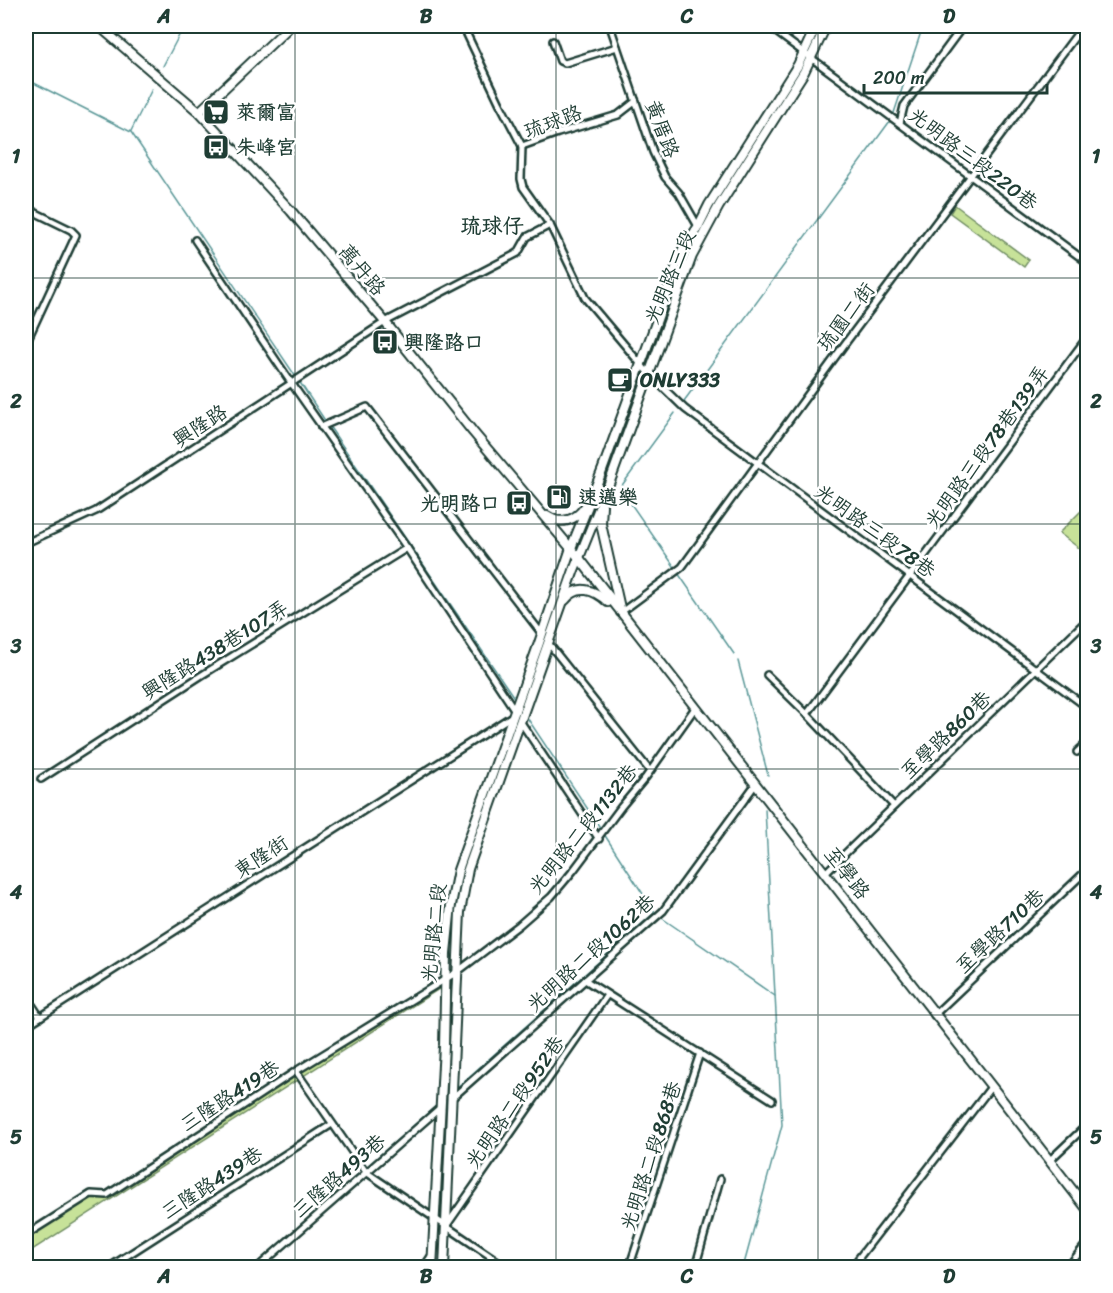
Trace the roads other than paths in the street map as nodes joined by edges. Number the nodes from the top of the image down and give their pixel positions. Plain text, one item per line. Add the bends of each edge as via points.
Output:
1 (99, 26) edge
2 (290, 26) edge
3 (463, 26) edge
4 (610, 26) edge
5 (768, 26) edge
6 (816, 26) edge
7 (826, 26) edge
8 (963, 26) edge
9 (1083, 26) edge
10 (553, 41) dead end
11 (617, 47) junction
12 (804, 52) junction
13 (811, 59) junction
14 (636, 100) junction
15 (199, 112) junction
16 (900, 123) junction
17 (522, 146) junction
18 (969, 176) junction
19 (26, 208) edge
20 (550, 225) junction
21 (698, 227) junction
22 (705, 232) junction
23 (195, 240) dead end
24 (1088, 263) edge
25 (385, 322) junction
26 (1088, 336) edge
27 (26, 343) edge
28 (641, 364) junction
29 (649, 374) junction
30 (296, 381) junction
31 (326, 425) junction
32 (757, 463) junction
33 (591, 499) junction
34 (602, 501) junction
35 (540, 512) junction
36 (26, 543) edge
37 (406, 548) junction
38 (571, 548) junction
39 (579, 558) junction
40 (911, 575) junction
41 (563, 602) junction
42 (620, 613) junction
43 (1088, 619) edge
44 (542, 634) junction
45 (549, 644) junction
46 (1035, 670) junction
47 (767, 675) dead end
48 (695, 708) junction
49 (1088, 708) edge
50 (807, 714) junction
51 (517, 716) junction
52 (1088, 742) edge
53 (1077, 752) dead end
54 (650, 771) junction
55 (41, 779) dead end
56 (755, 785) junction
57 (894, 806) junction
58 (599, 838) junction
59 (1088, 870) edge
60 (826, 872) junction
61 (451, 976) junction
62 (585, 980) junction
63 (608, 995) junction
64 (26, 996) edge
65 (934, 1015) junction
66 (40, 1017) junction
67 (26, 1026) edge
68 (700, 1053) junction
69 (296, 1071) junction
70 (991, 1087) junction
71 (451, 1099) junction
72 (772, 1100) dead end
73 (441, 1106) junction
74 (332, 1124) junction
75 (1088, 1124) edge
76 (1049, 1161) junction
77 (365, 1170) junction
78 (720, 1179) dead end
79 (1088, 1189) edge
80 (1077, 1197) junction
81 (1088, 1210) edge
82 (441, 1222) junction
83 (26, 1236) edge
84 (1088, 1242) edge
85 (433, 1253) junction
86 (108, 1268) edge
87 (257, 1268) edge
88 (423, 1268) edge
89 (432, 1268) edge
90 (444, 1268) edge
91 (508, 1268) edge
92 (629, 1268) edge
93 (694, 1268) edge
94 (851, 1268) edge
95 (1067, 1268) edge

1 - 15 street, 萬丹路
2 - 15 street
3 - 17 street
4 - 11 street, 黃厝路
5 - 12 street, 光明路三段220巷
6 - 12 street, 光明路三段
7 - 13 street, 光明路三段
8 - 16 street via 904,106
9 - 18 street, 琉園二街
10 - 11 street via 560,61 566,63
11 - 14 street, 黃厝路
12 - 13 street, 光明路三段220巷
12 - 21 street, 光明路三段
13 - 16 street, 光明路三段220巷
13 - 22 street, 光明路三段
14 - 17 street, 琉球路 via 618,115
14 - 21 street, 黃厝路 via 665,177 680,193
15 - 25 street, 萬丹路 via 291,211
16 - 18 street, 光明路三段220巷
17 - 20 street, 琉球路 via 521,179
18 - 24 street, 光明路三段220巷
18 - 32 street, 琉園二街
19 - 27 street via 76,235
20 - 25 street via 527,237 518,253
20 - 28 street, 琉球路 via 585,298
21 - 22 street, 黃厝路
21 - 28 street, 光明路三段 via 681,251
22 - 29 street, 光明路三段 via 685,272
23 - 30 street
25 - 30 street, 興隆路
25 - 35 street, 萬丹路
26 - 40 street, 光明路三段78巷139弄
28 - 29 street, 琉球路
28 - 33 street, 光明路三段
29 - 32 street, 光明路三段78巷 via 686,409
29 - 34 street, 光明路三段
30 - 31 street
30 - 36 street, 興隆路 via 96,512
31 - 37 street
31 - 44 street via 368,407
32 - 40 street, 光明路三段78巷
32 - 42 street, 琉園二街 via 682,567
33 - 35 street via 574,519 563,522
33 - 38 street, 光明路三段
34 - 39 street, 光明路三段
34 - 42 street via 602,524
35 - 38 street, 萬丹路
37 - 51 street
37 - 55 street, 興隆路438巷107弄
38 - 39 street, 萬丹路
38 - 44 street, 光明路二段
39 - 41 street, 光明路二段
39 - 42 street, 至學路
40 - 46 street, 光明路三段78巷
40 - 50 street, 光明路三段78巷139弄
41 - 42 street via 575,592 593,590
41 - 45 street, 光明路二段
42 - 48 street, 至學路
43 - 46 street, 至學路860巷
44 - 51 street, 光明路二段
45 - 51 street, 光明路二段
45 - 54 street
46 - 49 street, 光明路三段78巷
46 - 57 street, 至學路860巷
47 - 50 street
48 - 54 street, 光明路二段1132巷
48 - 56 street, 至學路
50 - 57 street
51 - 58 street
51 - 61 street, 光明路二段 via 468,869
51 - 61 street, 光明路二段 via 458,870 451,906
51 - 66 street, 東隆街
52 - 53 street
54 - 58 street, 光明路二段1132巷
56 - 60 street, 至學路
56 - 62 street, 光明路二段1062巷 via 663,911
57 - 60 street, 至學路860巷
58 - 61 street, 光明路二段1132巷 via 550,897
59 - 65 street, 至學路710巷
60 - 65 street, 至學路
61 - 69 street, 三隆路419巷
61 - 71 street, 光明路二段
61 - 73 street, 光明路二段
62 - 63 street
62 - 71 street, 光明路二段1062巷
63 - 68 street
63 - 82 street, 光明路二段952巷
64 - 66 street
65 - 70 street, 至學路
66 - 67 street, 東隆街
68 - 72 street
68 - 92 street, 光明路二段868巷
69 - 74 street
69 - 83 street, 三隆路419巷 via 107,1195 91,1194
70 - 76 street, 至學路
70 - 94 street
71 - 82 street, 光明路二段
73 - 77 street, 三隆路493巷
73 - 82 street, 光明路二段
74 - 77 street
74 - 86 street, 三隆路439巷
75 - 76 street
76 - 80 street, 至學路
77 - 82 street
77 - 87 street, 三隆路493巷
78 - 93 street
79 - 80 street
80 - 81 street, 至學路
82 - 85 street, 光明路二段
82 - 90 street, 光明路二段
82 - 91 street
84 - 95 street
85 - 88 street
85 - 89 street, 光明路二段

